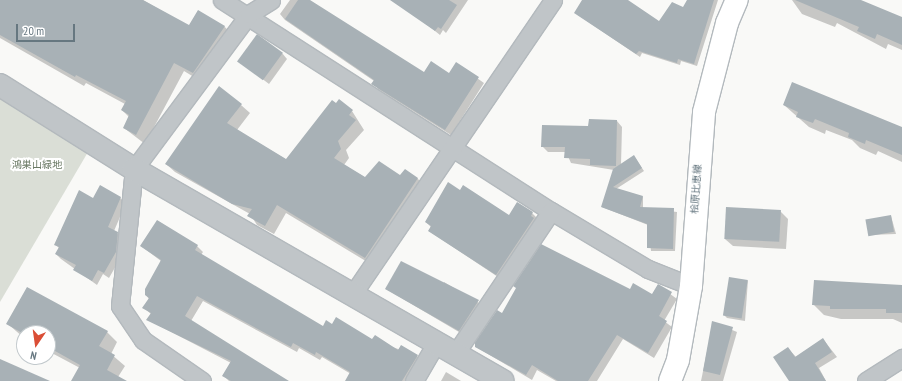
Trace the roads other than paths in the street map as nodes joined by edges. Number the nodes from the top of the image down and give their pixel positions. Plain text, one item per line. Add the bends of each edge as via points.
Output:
1 (222, 0) edge
2 (271, 0) edge
3 (553, 0) edge
4 (737, 0) edge
5 (249, 14) junction
6 (0, 85) edge
7 (451, 148) junction
8 (134, 169) junction
9 (551, 211) junction
10 (691, 286) junction
11 (352, 295) junction
12 (445, 348) junction
13 (902, 358) edge
14 (202, 381) edge
15 (414, 381) edge
16 (502, 381) edge
17 (670, 381) edge
18 (866, 381) edge

1 - 5 street
2 - 5 street
3 - 7 street
4 - 10 main road, 桧原比恵線 via 727,23 704,112
5 - 7 street
5 - 8 street
6 - 8 street
7 - 9 street
7 - 11 street
8 - 11 street
8 - 14 street via 120,306 143,340
9 - 10 street via 648,269
9 - 12 street
10 - 17 main road, 桧原比恵線 via 678,360
11 - 12 street
12 - 15 street
12 - 16 street
13 - 18 street

